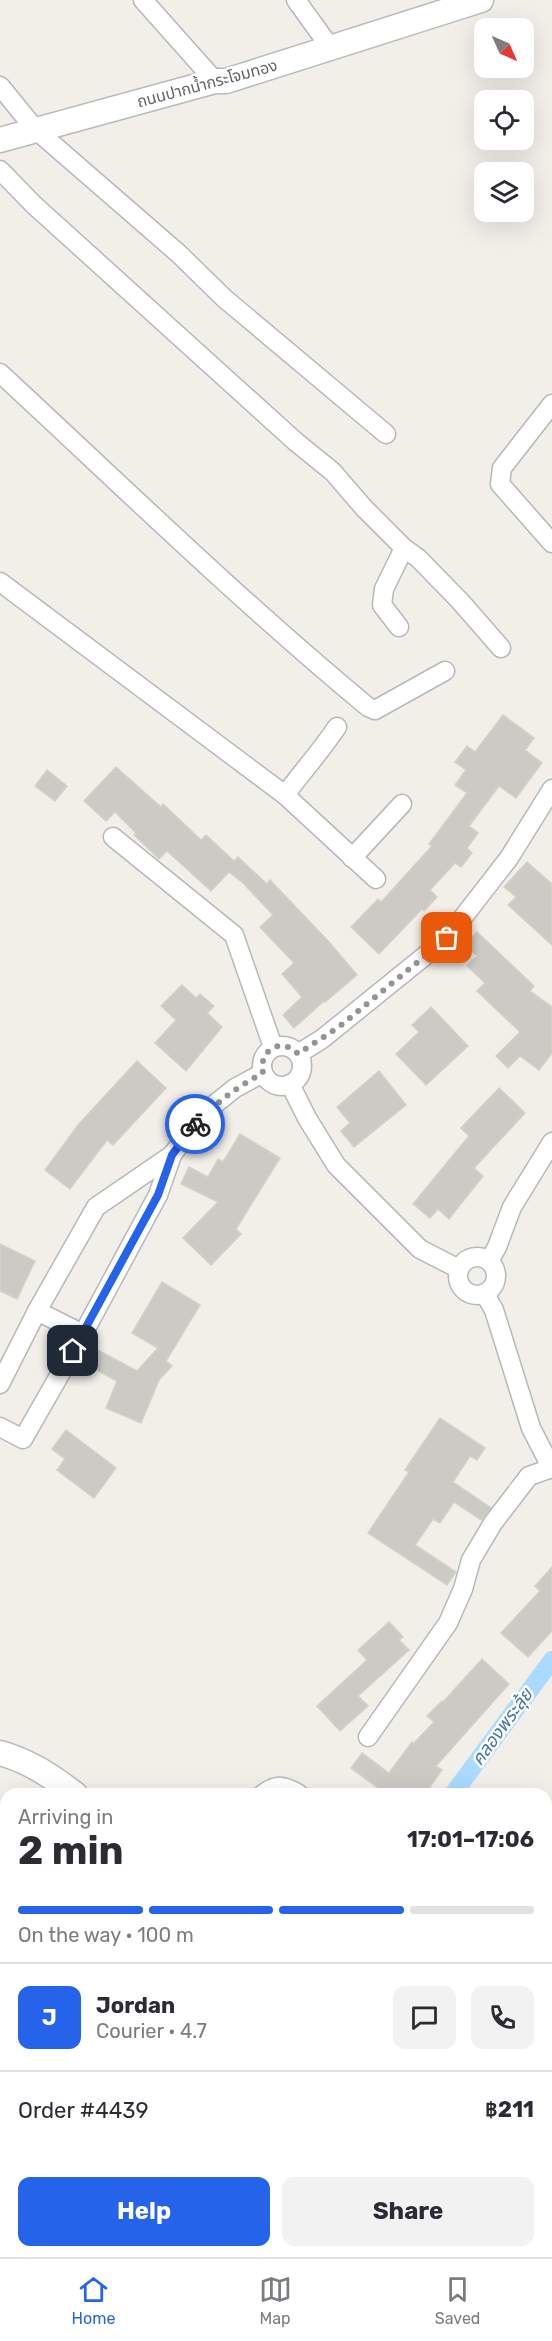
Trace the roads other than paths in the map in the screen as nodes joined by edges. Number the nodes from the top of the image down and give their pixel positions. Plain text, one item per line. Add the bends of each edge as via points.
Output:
1 (143, 0) edge
2 (296, 0) edge
3 (481, 0) edge
4 (330, 47) junction
5 (215, 81) junction
6 (0, 86) edge
7 (34, 129) junction
8 (0, 140) edge
9 (0, 170) edge
10 (0, 373) edge
11 (552, 404) edge
12 (386, 434) dead end
13 (552, 543) edge
14 (404, 548) junction
15 (0, 582) edge
16 (399, 627) dead end
17 (501, 648) dead end
18 (445, 671) dead end
19 (337, 727) dead end
20 (552, 789) edge
21 (285, 795) junction
22 (402, 804) dead end
23 (113, 837) dead end
24 (352, 858) junction
25 (376, 879) dead end
26 (273, 1047) junction
27 (298, 1054) junction
28 (263, 1073) junction
29 (290, 1084) junction
30 (552, 1142) edge
31 (172, 1155) junction
32 (489, 1261) junction
33 (459, 1269) junction
34 (485, 1294) junction
35 (37, 1311) junction
36 (83, 1334) junction
37 (0, 1384) edge
38 (0, 1427) edge
39 (552, 1469) edge
40 (368, 1737) dead end
41 (0, 1753) edge
42 (67, 1788) edge
43 (271, 1788) edge
44 (288, 1788) edge

1 - 5 street
2 - 4 street
3 - 4 street, ถนนปากน้ำกระโจมทอง
4 - 5 street, ถนนปากน้ำกระโจมทอง via 226,81
5 - 7 street, ถนนปากน้ำกระโจมทอง
6 - 7 street
7 - 8 street, ถนนปากน้ำกระโจมทอง
7 - 12 street via 224,298
9 - 14 street via 34,205 333,472
10 - 18 street via 192,554 368,707 375,710
11 - 13 street via 502,468 500,484
14 - 16 street via 384,589 382,604
14 - 17 street via 460,601
15 - 21 street
19 - 21 street
20 - 27 street via 509,858 447,938 340,1026
21 - 24 street
22 - 24 street
23 - 26 street via 234,935
24 - 25 street
26 - 27 street via 289,1046
26 - 28 street via 262,1060
27 - 29 street via 301,1071
28 - 29 street via 277,1085
28 - 31 street via 214,1104
29 - 33 street via 336,1165 420,1249
30 - 32 street via 512,1207
31 - 35 street via 96,1207
31 - 36 street via 158,1195
32 - 33 street via 471,1258
32 - 34 street via 496,1278
33 - 34 street via 462,1289 473,1295
34 - 39 street via 494,1310 531,1428
35 - 36 street
35 - 37 street
36 - 38 street via 23,1440
39 - 40 street via 529,1476 492,1523 471,1560 464,1589 448,1623
41 - 42 street via 22,1759
43 - 44 street

